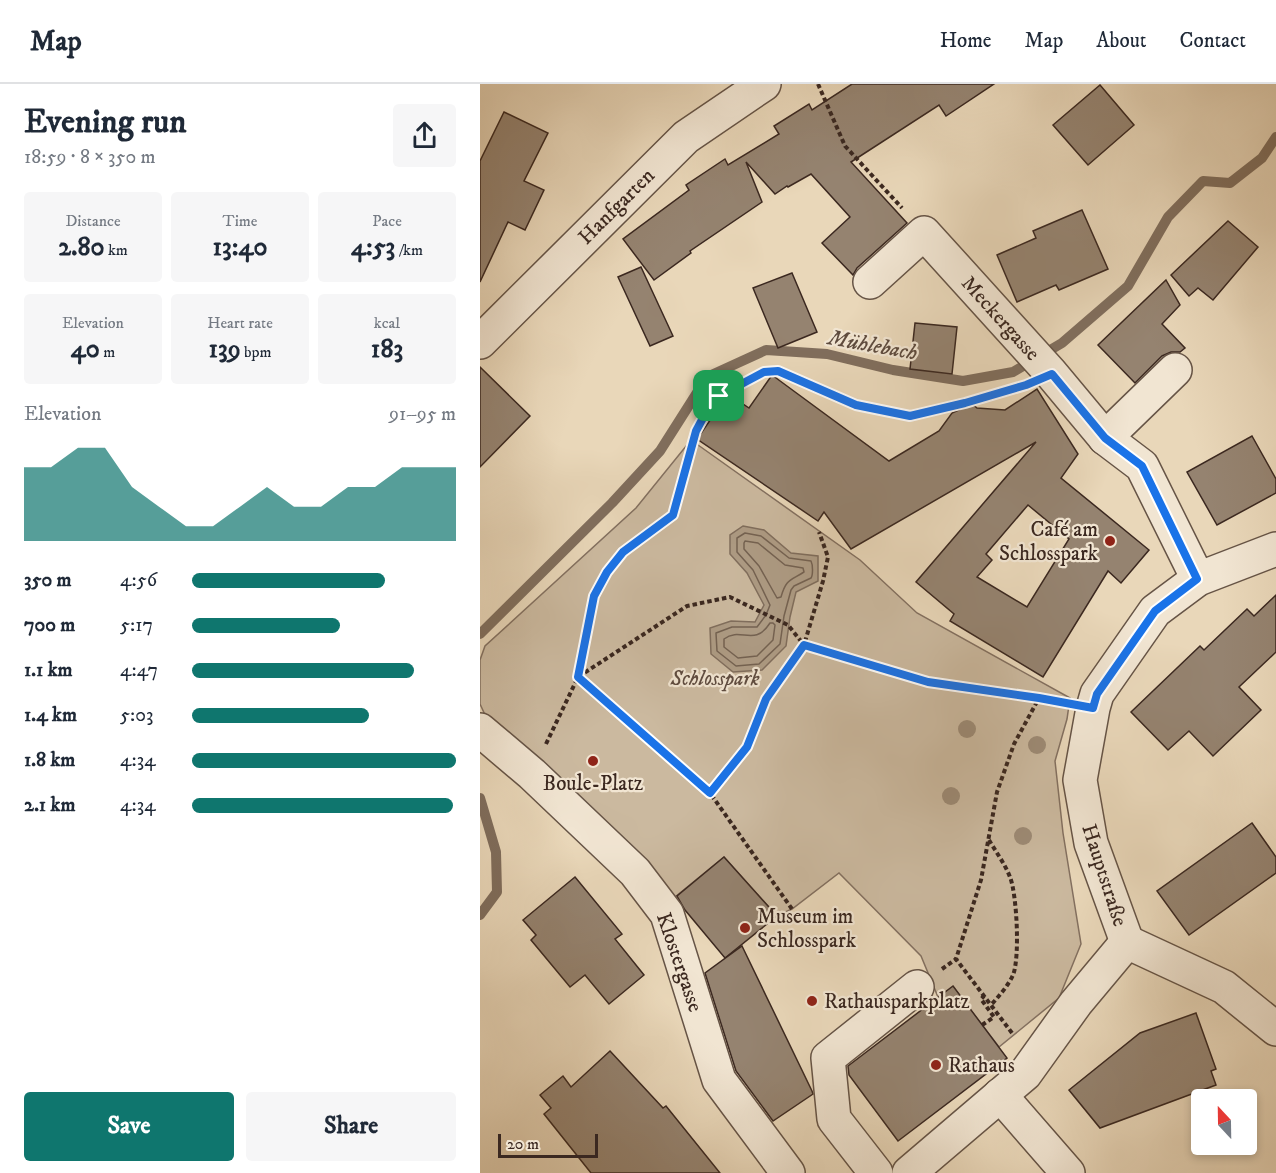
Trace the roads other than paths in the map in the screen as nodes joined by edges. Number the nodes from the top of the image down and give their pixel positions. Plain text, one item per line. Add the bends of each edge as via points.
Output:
1 (764, 84) edge
2 (870, 282) dead end
3 (480, 342) edge
4 (1175, 370) dead end
5 (1105, 438) junction
6 (1276, 549) edge
7 (1197, 579) junction
8 (481, 731) edge
9 (1127, 942) junction
10 (917, 987) dead end
11 (1276, 1029) edge
12 (1000, 1095) junction
13 (788, 1173) edge
14 (876, 1173) edge
15 (909, 1173) edge
16 (1068, 1173) edge

1 - 3 street, Hanfgarten via 686,137
2 - 5 street, Meckergasse via 924,232
4 - 5 street
5 - 7 street, Meckergasse via 1142,466
6 - 7 street, Hauptstraße
7 - 9 street, Hauptstraße via 1155,611 1097,694 1093,708 1080,780 1091,843
8 - 13 street, Klostergasse via 635,872 667,914 719,1080
9 - 11 street via 1224,987
9 - 12 street, Hauptstraße via 1025,1074
10 - 14 street via 828,1058 834,1119
12 - 15 street, Hauptstraße
12 - 16 street

